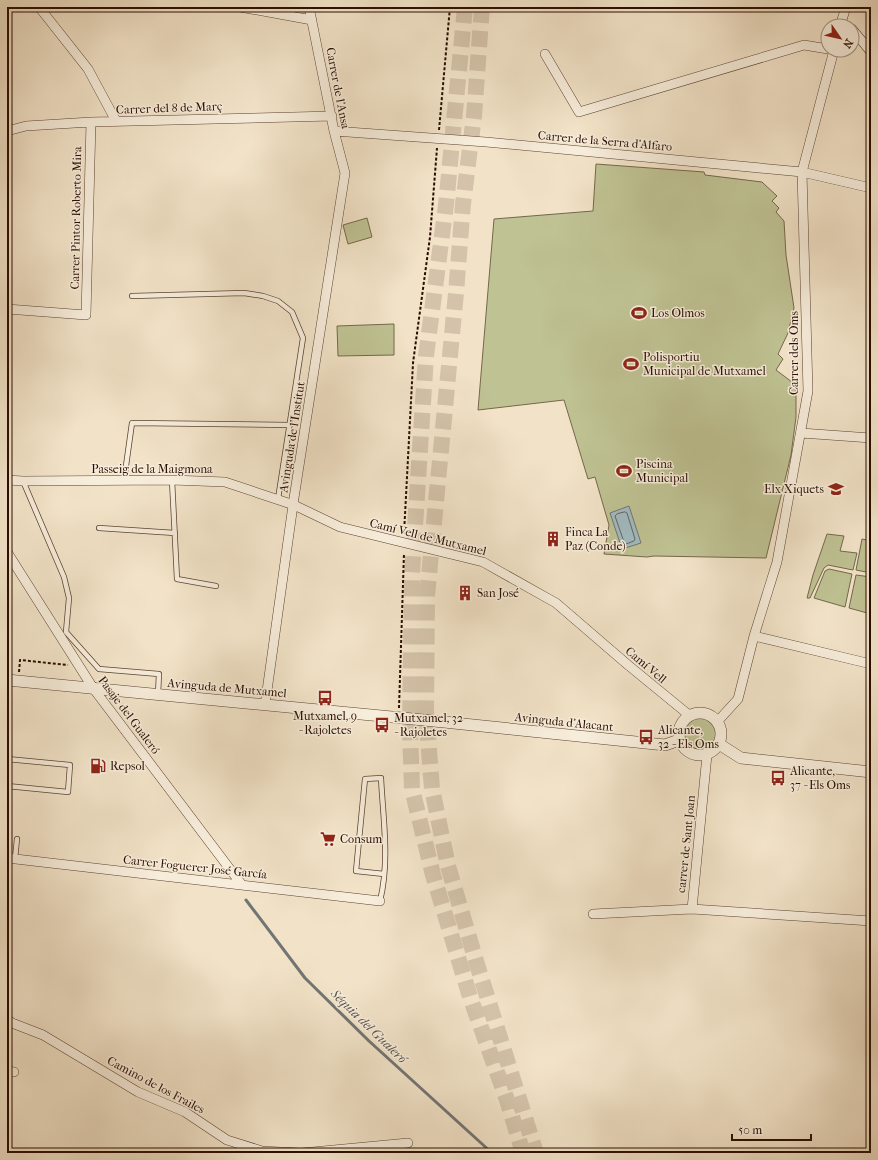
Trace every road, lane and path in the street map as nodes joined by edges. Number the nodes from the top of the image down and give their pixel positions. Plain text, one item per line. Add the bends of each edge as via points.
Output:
1 (39, 7) edge
2 (240, 7) edge
3 (309, 7) edge
4 (450, 7) edge
5 (846, 7) edge
6 (842, 18) edge
7 (312, 20) junction
8 (860, 39) edge
9 (820, 48) edge
10 (871, 52) edge
11 (545, 54) dead end
12 (832, 58) edge
13 (332, 116) junction
14 (116, 121) junction
15 (91, 122) junction
16 (7, 131) edge
17 (334, 131) junction
18 (438, 138) junction
19 (802, 172) junction
20 (345, 173) joint
21 (871, 188) edge
22 (132, 296) dead end
23 (7, 309) edge
24 (290, 425) junction
25 (801, 433) junction
26 (871, 438) edge
27 (7, 480) edge
28 (124, 480) junction
29 (172, 480) junction
30 (23, 481) junction
31 (278, 499) junction
32 (294, 505) junction
33 (99, 528) dead end
34 (175, 533) junction
35 (404, 543) junction
36 (7, 552) edge
37 (216, 586) dead end
38 (589, 631) joint
39 (754, 636) junction
40 (871, 664) edge
41 (79, 667) junction
42 (12, 680) edge
43 (93, 688) junction
44 (158, 694) junction
45 (265, 705) junction
46 (689, 716) junction
47 (399, 718) junction
48 (444, 722) joint
49 (717, 722) junction
50 (679, 740) junction
51 (719, 744) junction
52 (707, 755) junction
53 (7, 759) edge
54 (871, 772) edge
55 (7, 786) edge
56 (16, 839) dead end
57 (11, 859) edge
58 (384, 874) junction
59 (242, 885) junction
60 (380, 901) joint
61 (692, 909) junction
62 (593, 914) dead end
63 (871, 921) edge
64 (7, 1019) edge
65 (408, 1143) dead end
66 (300, 1153) edge

1 - 14 street via 88,69
2 - 7 street
3 - 7 street, Carrer de l'Ansa
4 - 18 path
5 - 6 street
7 - 13 street, Carrer de l'Ansa
8 - 10 street
9 - 11 street via 804,45 579,112
12 - 19 street, Carrer dels Oms
13 - 14 street, Carrer del 8 de Març
13 - 17 street, Carrer de l'Ansa
14 - 15 street, Carrer del 8 de Març
15 - 16 street, Carrer del 8 de Març via 26,126
15 - 23 street, Carrer Pintor Roberto Mira via 86,314
17 - 18 street, Carrer de la Serra d'Alfaro
17 - 20 street, Carrer de l'Ansa
18 - 19 street, Carrer de la Serra d'Alfaro
18 - 35 path via 430,237 413,362
19 - 21 street, Carrer de la Serra d'Alfaro
19 - 25 street, Carrer dels Oms via 808,391
20 - 32 street, Avinguda de l'Institut
22 - 24 lane via 244,293 278,301 292,312 303,338
24 - 28 lane via 132,423
24 - 31 lane
25 - 26 street
25 - 39 street, Carrer dels Oms via 777,562
27 - 30 street, Passeig de la Maigmona
28 - 29 street, Passeig de la Maigmona
28 - 30 street, Passeig de la Maigmona
29 - 31 street, Passeig de la Maigmona via 225,482
29 - 34 lane
30 - 44 lane via 64,578 69,598 66,632 99,668 159,674
31 - 32 street, Passeig de la Maigmona
32 - 35 street, Camí Vell de Mutxamel via 340,527
32 - 45 street, Avinguda de l'Institut
33 - 34 lane
34 - 37 lane via 177,579
35 - 38 street, Camí Vell de Mutxamel via 483,562 556,603
35 - 47 path
36 - 41 street, Pasaje del Gualeró
38 - 46 street, Camí Vell
39 - 40 street
39 - 49 street, Carrer dels Oms via 738,699
41 - 42 path via 20,660
41 - 43 street, Pasaje del Gualeró
42 - 43 street, Avinguda de Mutxamel
43 - 44 street, Avinguda de Mutxamel
43 - 59 street, Pasaje del Gualeró
44 - 45 street, Avinguda de Mutxamel
45 - 47 street, Avinguda de Mutxamel
46 - 49 street via 695,713 707,714
46 - 50 street via 680,726
47 - 48 street, Avinguda de Mutxamel
48 - 50 street, Avinguda d'Alacant via 665,745
49 - 51 street via 721,733
50 - 52 street via 686,751 698,756
51 - 52 street
51 - 54 street via 741,758
52 - 61 street, carrer de Sant Joan
53 - 55 lane via 70,765 68,792
56 - 57 lane
57 - 59 street, Carrer Foguerer José García
58 - 58 lane via 386,863 381,778 365,779 356,871
58 - 60 lane
59 - 60 street, Carrer Foguerer José García
61 - 62 street, carrer de Sant Joan
61 - 63 street
64 - 66 street, Camino de los Frailes via 43,1035 138,1092 185,1112 228,1140 262,1151
65 - 66 street, Camino de los Frailes

